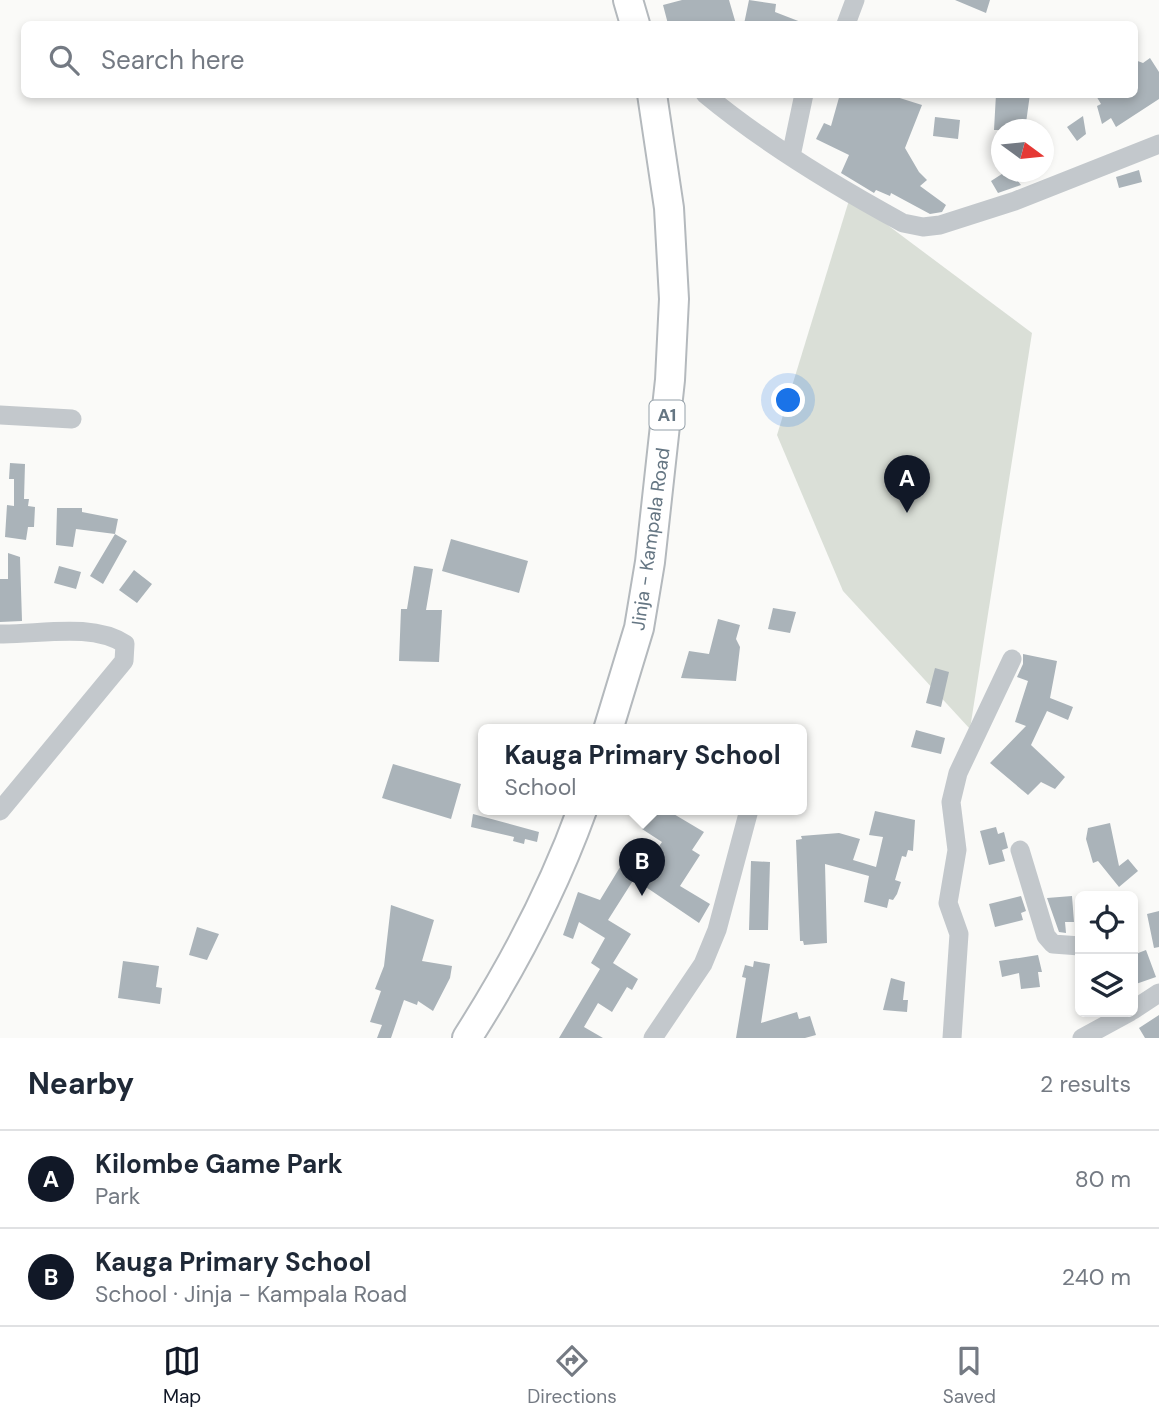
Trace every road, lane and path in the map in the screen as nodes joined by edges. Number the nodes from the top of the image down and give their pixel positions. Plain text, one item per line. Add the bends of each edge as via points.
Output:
1 (628, 0) edge
2 (855, 0) edge
3 (634, 21) edge
4 (847, 21) edge
5 (653, 98) edge
6 (710, 98) edge
7 (803, 98) edge
8 (1159, 145) edge
9 (791, 156) junction
10 (0, 415) edge
11 (72, 419) dead end
12 (0, 634) edge
13 (1012, 659) dead end
14 (610, 724) edge
15 (0, 811) edge
16 (581, 815) edge
17 (748, 815) edge
18 (1020, 850) dead end
19 (1075, 946) edge
20 (1159, 993) edge
21 (1138, 1006) edge
22 (1099, 1020) edge
23 (467, 1038) edge
24 (653, 1038) edge
25 (952, 1038) edge
26 (1082, 1038) edge

1 - 3 highway
2 - 4 street
5 - 14 highway, Jinja - Kampala Road / A1 via 669,208 674,299 670,380 639,628
6 - 9 street
7 - 9 street
8 - 9 street via 1015,201 923,228 903,223
10 - 11 street
12 - 15 street via 89,633 117,639 126,651 124,661
13 - 25 street via 958,773 951,802 957,850 948,903 959,934
16 - 23 highway via 503,982
17 - 24 street via 703,964
18 - 19 street via 1046,936 1053,944
20 - 21 street
22 - 26 street

